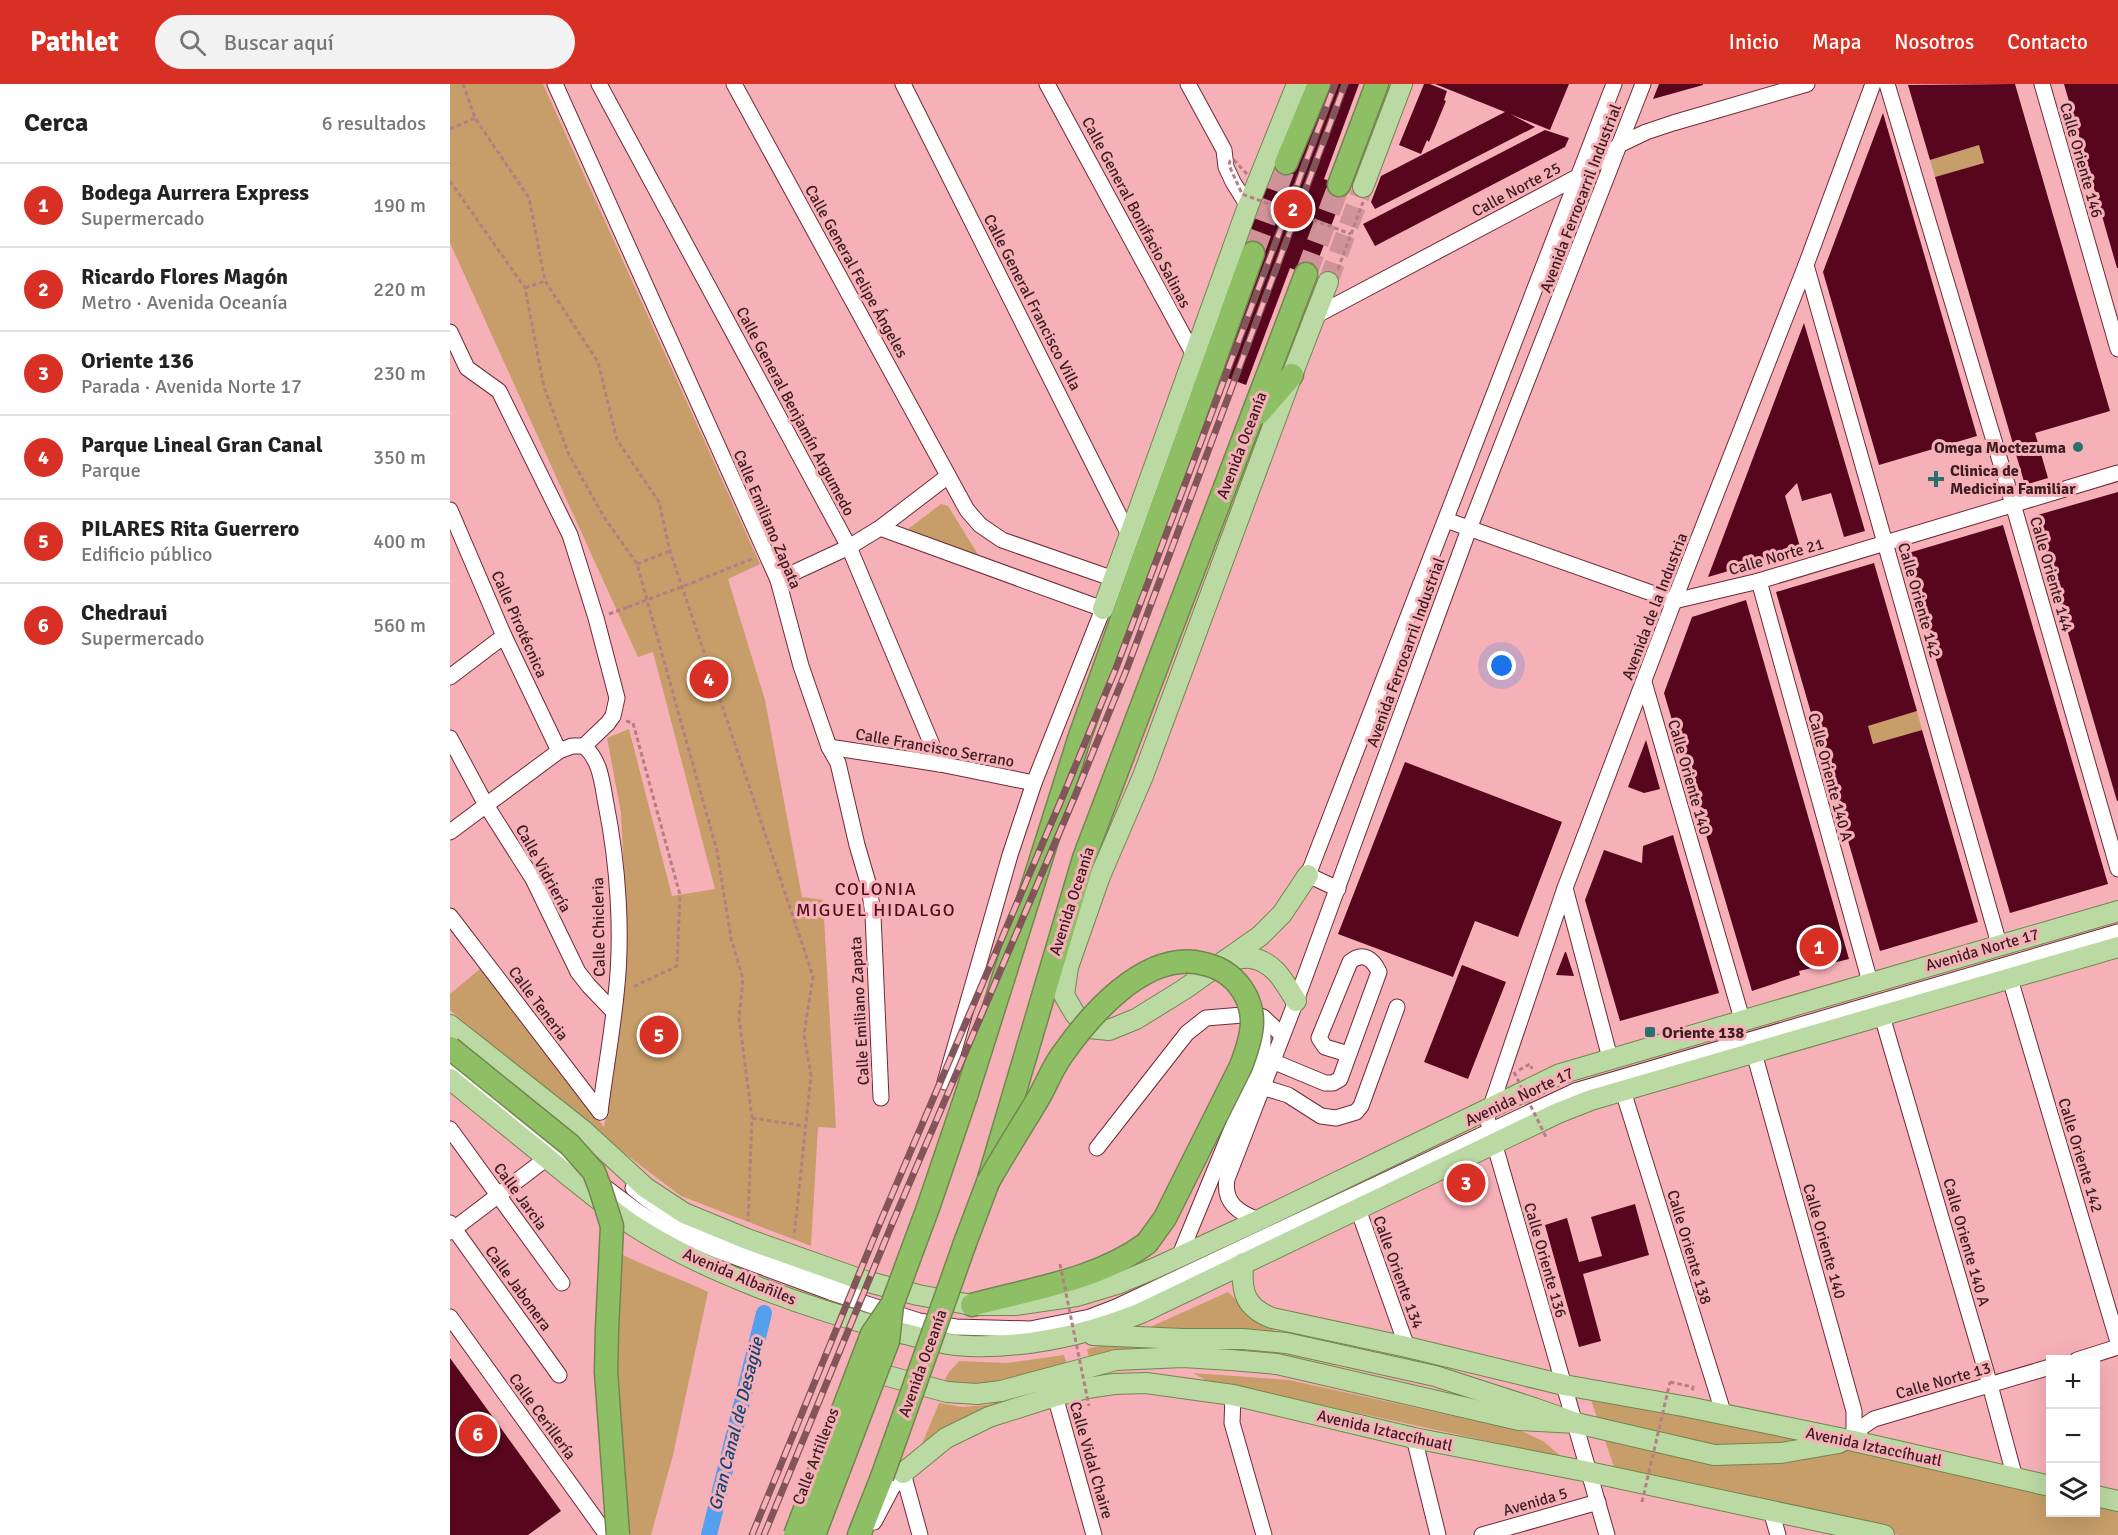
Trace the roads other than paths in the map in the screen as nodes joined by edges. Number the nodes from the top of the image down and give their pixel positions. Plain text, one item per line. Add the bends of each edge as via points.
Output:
1 (555, 84) edge
2 (599, 84) edge
3 (734, 84) edge
4 (903, 84) edge
5 (1047, 84) edge
6 (1188, 84) edge
7 (1296, 84) edge
8 (1319, 84) edge
9 (1377, 84) edge
10 (1402, 84) edge
11 (1614, 84) edge
12 (1643, 84) edge
13 (1807, 84) edge
14 (1873, 84) edge
15 (1887, 84) edge
16 (2042, 84) edge
17 (1621, 144) junction
18 (1286, 163) tunnel mouth
19 (1581, 175) junction
20 (1339, 185) tunnel mouth
21 (1364, 192) tunnel mouth
22 (1248, 206) junction
23 (1253, 253) tunnel mouth
24 (1806, 266) junction
25 (1306, 274) tunnel mouth
26 (1332, 278) tunnel mouth
27 (1315, 316) junction
28 (450, 332) edge
29 (2118, 349) edge
30 (1195, 357) junction
31 (1292, 375) junction
32 (1248, 426) junction
33 (2118, 473) edge
34 (948, 476) junction
35 (2013, 504) junction
36 (452, 518) edge
37 (1446, 520) junction
38 (880, 528) junction
39 (1470, 529) junction
40 (1130, 537) junction
41 (1885, 543) junction
42 (849, 547) junction
43 (1114, 579) junction
44 (778, 580) junction
45 (1759, 581) junction
46 (1674, 601) junction
47 (1103, 609) junction
48 (504, 636) junction
49 (450, 676) edge
50 (1644, 682) junction
51 (1080, 736) junction
52 (450, 738) edge
53 (584, 746) junction
54 (829, 747) junction
55 (559, 751) junction
56 (940, 764) junction
57 (1034, 783) junction
58 (486, 805) junction
59 (450, 832) edge
60 (2118, 868) edge
61 (1308, 875) junction
62 (1565, 888) junction
63 (1338, 889) junction
64 (2118, 910) edge
65 (450, 916) edge
66 (2118, 917) edge
67 (2118, 932) edge
68 (1999, 944) junction
69 (2118, 947) edge
70 (1226, 960) junction
71 (2010, 979) junction
72 (1870, 982) junction
73 (1296, 1001) junction
74 (1397, 1007) dead end
75 (614, 1011) junction
76 (1254, 1014) junction
77 (1882, 1016) junction
78 (1742, 1019) junction
79 (450, 1025) edge
80 (450, 1033) edge
81 (1282, 1035) junction
82 (450, 1048) edge
83 (1754, 1053) junction
84 (1348, 1054) junction
85 (1610, 1058) junction
86 (1272, 1061) junction
87 (450, 1064) edge
88 (450, 1079) edge
89 (945, 1082) dead end
90 (1262, 1087) junction
91 (1623, 1090) junction
92 (881, 1098) dead end
93 (600, 1112) joint
94 (1490, 1126) junction
95 (450, 1129) edge
96 (1097, 1148) dead end
97 (547, 1158) junction
98 (988, 1182) junction
99 (498, 1195) junction
100 (1358, 1209) junction
101 (1259, 1220) junction
102 (451, 1228) edge
103 (717, 1246) junction
104 (1179, 1257) junction
105 (1243, 1263) junction
106 (562, 1283) dead end
107 (830, 1288) junction
108 (892, 1305) junction
109 (972, 1305) junction
110 (450, 1317) edge
111 (1081, 1334) junction
112 (2118, 1342) edge
113 (1407, 1347) junction
114 (2118, 1347) edge
115 (2091, 1355) edge
116 (2046, 1368) edge
117 (559, 1375) dead end
118 (895, 1378) junction
119 (1564, 1385) junction
120 (1990, 1385) junction
121 (1233, 1395) junction
122 (1055, 1396) junction
123 (1724, 1415) junction
124 (1576, 1423) junction
125 (1414, 1438) junction
126 (1854, 1441) junction
127 (903, 1473) junction
128 (1589, 1473) junction
129 (2015, 1478) junction
130 (2046, 1485) edge
131 (2100, 1497) edge
132 (2118, 1501) edge
133 (1598, 1502) junction
134 (1771, 1511) junction
135 (607, 1535) edge
136 (618, 1535) edge
137 (787, 1535) edge
138 (795, 1535) edge
139 (803, 1535) edge
140 (814, 1535) edge
141 (860, 1535) edge
142 (868, 1535) edge
143 (920, 1535) edge
144 (1094, 1535) edge
145 (1264, 1535) edge
146 (1438, 1535) edge
147 (1482, 1535) edge
148 (1607, 1535) edge
149 (1778, 1535) edge
150 (1884, 1535) edge

1 - 44 street, Calle Emiliano Zapata
2 - 42 street, Calle General Benjamín Argumedo
3 - 34 street, Calle General Felipe Ángeles
4 - 40 street, Calle General Francisco Villa
5 - 30 street, Calle General Bonifacio Salinas
6 - 22 street via 1224,150 1226,167
7 - 22 main road
8 - 18 highway
9 - 20 highway
10 - 21 main road
11 - 19 street, Avenida Ferrocarril Industrial
12 - 17 street, Avenida Ferrocarril Industrial
13 - 17 street, Calle Norte 25 via 1673,123
14 - 24 street, Avenida de la Industria
15 - 35 street, Calle Oriente 144
16 - 29 street, Calle Oriente 146
17 - 19 street, Calle Norte 25
17 - 39 street, Avenida Ferrocarril Industrial
19 - 27 street, Calle Norte 25
19 - 37 street, Avenida Ferrocarril Industrial
22 - 30 main road
23 - 51 highway
24 - 41 street, Calle Oriente 142
24 - 46 street, Avenida de la Industria
25 - 32 highway, Avenida Oceanía
26 - 27 main road, Avenida Oceanía
27 - 31 main road, Avenida Oceanía
28 - 53 street via 467,368 499,391 570,535 617,698 613,716
30 - 40 main road
31 - 32 highway
31 - 70 main road, Avenida Oceanía via 1143,776 1100,876 1068,967 1064,995 1089,1028 1109,1030 1136,1019
32 - 98 highway, Avenida Oceanía, bridge via 1084,858
33 - 35 street, Calle Norte 21
34 - 38 street
34 - 43 street, Calle General Felipe Ángeles via 967,510 1002,540
35 - 41 street, Calle Norte 21
35 - 60 street, Calle Oriente 144
36 - 48 street, Calle Pirotécnica
37 - 39 street
37 - 61 street, Avenida Ferrocarril Industrial
38 - 42 street
38 - 47 street
39 - 46 street
39 - 63 street, Avenida Ferrocarril Industrial
40 - 43 main road
41 - 45 street, Calle Norte 21
41 - 68 street, Calle Oriente 142
42 - 44 street
42 - 56 street, Calle General Benjamín Argumedo
43 - 47 main road
44 - 54 street, Calle Emiliano Zapata via 801,666
45 - 46 street, Calle Norte 21
45 - 72 street, Calle Oriente 140 A
46 - 50 street, Avenida de la Industria
47 - 51 highway via 1112,621
47 - 57 street
48 - 49 street
48 - 55 street, Calle Pirotécnica
50 - 62 street, Avenida de la Industria
50 - 78 street, Calle Oriente 140
51 - 108 highway, bridge via 966,1096
52 - 58 street, Calle Vidriería
53 - 55 street
53 - 75 street, Calle Chicleria via 594,754 599,768 611,827 619,917
54 - 56 street, Calle Francisco Serrano
54 - 92 street, Calle Emiliano Zapata via 838,763 870,896
55 - 58 street
56 - 57 street, Calle Francisco Serrano
57 - 89 street
58 - 59 street
58 - 75 street, Calle Vidriería via 533,879 578,972
61 - 63 street
61 - 70 main road via 1282,914 1260,936
62 - 85 street
62 - 94 street, Avenida de la Industria
63 - 73 street, Avenida Ferrocarril Industrial
64 - 68 main road, Avenida Norte 17
65 - 93 street, Calle Teneria
66 - 94 street via 1586,1073 1543,1091
67 - 94 street via 1596,1084
68 - 72 main road, Avenida Norte 17
69 - 71 main road, Avenida Norte 17
70 - 73 main road via 1251,958 1267,964
71 - 77 main road, Avenida Norte 17
71 - 112 street, Calle Oriente 142
72 - 78 main road, Avenida Norte 17
73 - 81 street, Avenida Ferrocarril Industrial
74 - 90 street via 1356,1112 1336,1118 1321,1116 1288,1095
75 - 93 street, Calle Chicleria
76 - 81 street
76 - 96 street via 1206,1018 1187,1033
76 - 104 street via 1263,1033 1263,1053
77 - 83 main road, Avenida Norte 17
77 - 120 street, Calle Oriente 140 A
78 - 85 main road, Avenida Norte 17
79 - 103 main road, Avenida Albañiles via 584,1131 646,1188 684,1213
80 - 103 street via 562,1123 649,1202
81 - 86 street, Avenida Ferrocarril Industrial
82 - 136 highway, bridge via 570,1145 594,1172 600,1188 612,1226 606,1372
83 - 91 main road, Avenida Norte 17
83 - 126 street, Calle Oriente 140 via 1854,1411
84 - 84 street via 1379,972 1371,959 1362,956 1350,962 1319,1038 1325,1047
84 - 86 street via 1340,1079 1333,1083
85 - 94 main road, Avenida Norte 17 via 1560,1074
86 - 90 street, Avenida Ferrocarril Industrial
87 - 103 street via 637,1211 661,1226
88 - 97 main road, Avenida Albañiles
90 - 101 street, Avenida Ferrocarril Industrial via 1226,1185 1233,1206
91 - 94 main road, Avenida Norte 17 via 1558,1113
91 - 123 street, Calle Oriente 138
94 - 100 main road, Avenida Norte 17
94 - 101 main road, Avenida Norte 17
94 - 107 street via 1116,1307 1072,1321 1030,1329 956,1327 919,1321
94 - 119 street, Calle Oriente 136
95 - 99 street, Calle Jarcia
97 - 99 street
97 - 103 main road, Avenida Albañiles via 610,1209 664,1244
98 - 109 highway, bridge via 1061,1057 1091,1016 1151,969 1169,963 1206,964 1224,970 1239,985 1249,1004 1253,1027 1250,1044 1165,1218 1147,1243 1129,1257 1088,1273
98 - 141 highway, Avenida Oceanía, bridge
99 - 102 street
99 - 106 street, Calle Jarcia
100 - 105 main road, Avenida Norte 17
100 - 113 street, Calle Oriente 134
101 - 104 main road, Avenida Norte 17
102 - 117 street, Calle Jabonera
103 - 107 main road, Avenida Albañiles
103 - 107 street
103 - 107 main road, Avenida Albañiles via 747,1239 793,1256
104 - 109 main road, Avenida Norte 17 via 1117,1284 1077,1296 1016,1305
105 - 111 main road, Avenida Norte 17 via 1141,1313
105 - 113 main road, Avenida Iztaccíhuatl via 1244,1291 1250,1303 1263,1314
107 - 109 main road, Avenida Albañiles via 906,1292
107 - 111 main road, Avenida Albañiles via 853,1320 937,1342 966,1346
108 - 138 highway, bridge via 869,1341
108 - 140 highway, bridge via 888,1341
110 - 135 street, Calle Cerillería
111 - 124 main road via 1286,1343 1435,1376
113 - 119 main road, Avenida Iztaccíhuatl
114 - 115 street
116 - 120 street, Calle Norte 13
118 - 124 main road via 947,1392 977,1394 1116,1360 1231,1360 1277,1364 1519,1420
118 - 137 main road via 868,1376 848,1386 837,1399
118 - 139 street, Calle Artilleros via 874,1385 853,1407
119 - 123 main road, Avenida Iztaccíhuatl
119 - 124 street, Calle Oriente 136
120 - 126 street, Calle Norte 13 via 1874,1419 1862,1427
120 - 129 street, Calle Oriente 140 A
121 - 122 main road, Avenida Iztaccíhuatl via 1146,1383 1114,1384
121 - 125 main road, Avenida Iztaccíhuatl
121 - 145 street via 1232,1423
122 - 127 main road, Avenida Iztaccíhuatl via 963,1429
122 - 144 street, Calle Vidal Chaire
123 - 126 main road, Avenida Iztaccíhuatl
124 - 126 main road via 1714,1455 1781,1453
124 - 128 street, Calle Oriente 136
125 - 128 main road, Avenida Iztaccíhuatl
125 - 146 street
126 - 129 main road, Avenida Iztaccíhuatl
127 - 142 street
127 - 143 street
128 - 133 street, Calle Oriente 136
128 - 134 main road, Avenida Iztaccíhuatl
129 - 130 main road, Avenida Iztaccíhuatl
131 - 132 main road
133 - 147 street, Avenida 5
133 - 148 street, Calle Oriente 136
134 - 149 street
134 - 150 main road, Avenida Iztaccíhuatl

